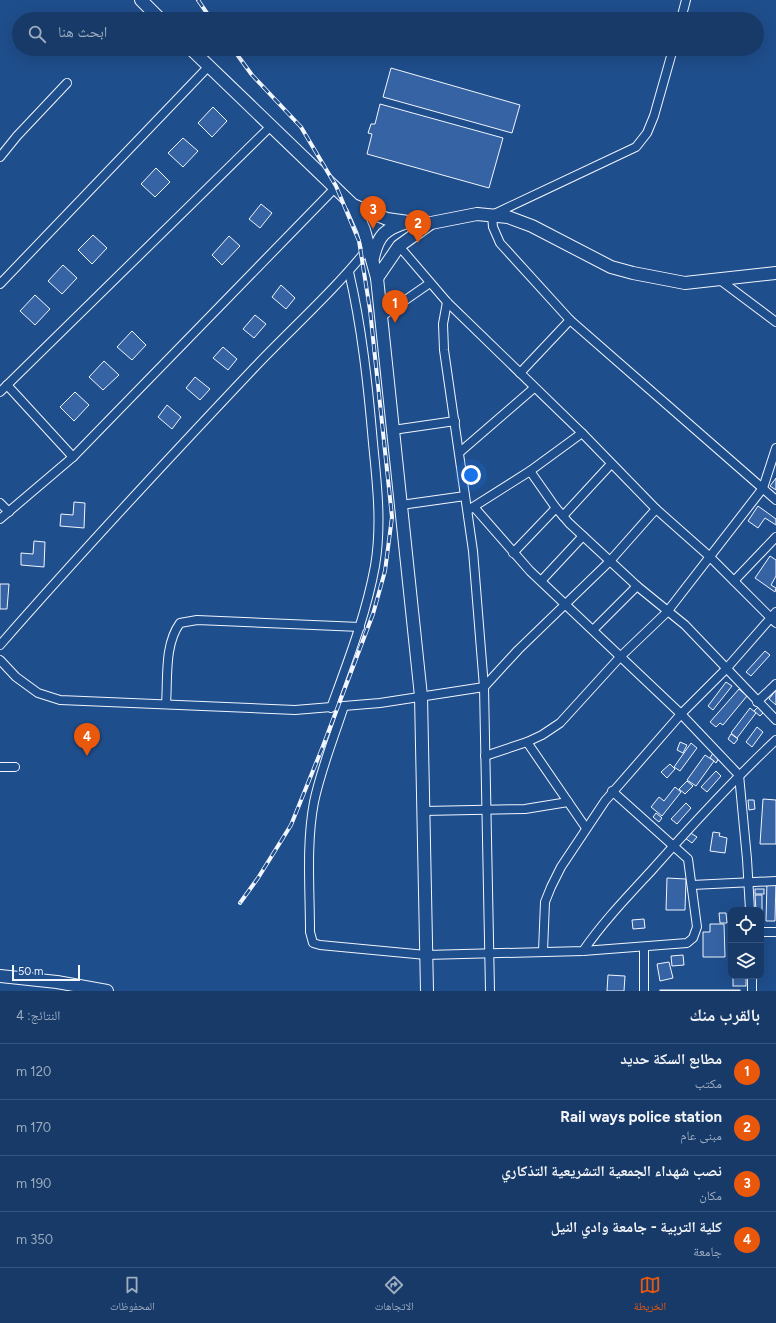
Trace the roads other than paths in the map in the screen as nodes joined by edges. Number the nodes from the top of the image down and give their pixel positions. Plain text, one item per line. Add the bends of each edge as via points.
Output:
1 (140, 0) edge
2 (686, 0) edge
3 (153, 12) edge
4 (683, 12) edge
5 (198, 56) edge
6 (671, 56) edge
7 (209, 66) junction
8 (67, 83) dead end
9 (271, 126) junction
10 (0, 157) edge
11 (335, 188) junction
12 (353, 205) junction
13 (492, 215) junction
14 (408, 222) junction
15 (431, 223) junction
16 (399, 246) junction
17 (369, 247) junction
18 (373, 260) junction
19 (349, 272) junction
20 (776, 273) edge
21 (377, 278) junction
22 (720, 280) junction
23 (0, 284) edge
24 (430, 284) junction
25 (446, 302) junction
26 (381, 317) junction
27 (570, 320) junction
28 (776, 322) edge
29 (520, 373) junction
30 (7, 385) junction
31 (534, 388) junction
32 (0, 392) edge
33 (455, 421) junction
34 (393, 430) junction
35 (582, 433) junction
36 (776, 448) edge
37 (460, 452) junction
38 (72, 457) junction
39 (611, 464) junction
40 (530, 472) junction
41 (763, 488) junction
42 (465, 496) junction
43 (776, 500) edge
44 (0, 503) edge
45 (401, 504) junction
46 (556, 508) junction
47 (471, 509) junction
48 (656, 509) junction
49 (9, 512) junction
50 (563, 516) junction
51 (0, 519) edge
52 (582, 536) junction
53 (776, 537) edge
54 (513, 553) junction
55 (709, 556) junction
56 (610, 561) junction
57 (541, 581) junction
58 (734, 581) junction
59 (637, 586) junction
60 (566, 604) junction
61 (667, 612) junction
62 (775, 618) edge
63 (360, 628) junction
64 (593, 630) junction
65 (0, 645) edge
66 (621, 656) junction
67 (0, 660) edge
68 (726, 669) junction
69 (776, 684) edge
70 (484, 687) junction
71 (421, 696) junction
72 (757, 702) junction
73 (166, 704) junction
74 (344, 706) junction
75 (331, 708) junction
76 (681, 714) junction
77 (776, 720) edge
78 (776, 740) edge
79 (527, 742) junction
80 (485, 756) junction
81 (0, 767) edge
82 (15, 767) dead end
83 (739, 775) junction
84 (612, 791) junction
85 (568, 802) junction
86 (423, 811) junction
87 (485, 811) junction
88 (586, 828) junction
89 (673, 846) junction
90 (776, 881) edge
91 (748, 882) junction
92 (692, 885) junction
93 (750, 907) edge
94 (764, 932) edge
95 (776, 932) edge
96 (644, 947) junction
97 (543, 951) junction
98 (583, 951) junction
99 (488, 952) junction
100 (426, 955) junction
101 (0, 976) edge
102 (752, 979) edge
103 (91, 989) edge
104 (107, 991) edge
105 (427, 991) edge
106 (490, 991) edge
107 (644, 991) edge
108 (752, 991) edge

1 - 3 street
2 - 4 street
5 - 7 street
6 - 13 street via 654,116 647,133 636,147
7 - 9 street
7 - 23 street
8 - 10 street
9 - 11 street
9 - 30 street
11 - 12 street
11 - 38 street
12 - 14 street via 387,219
12 - 17 street
13 - 15 street via 477,214
13 - 22 street via 508,217 532,226 611,267 686,283
13 - 27 street via 493,227 500,243
14 - 15 street
14 - 18 street via 385,231 376,246
15 - 16 street
16 - 21 street
16 - 24 street
17 - 18 street
17 - 19 street
18 - 21 street
19 - 63 street via 362,336 379,490 375,564
19 - 65 street via 262,360 91,542
20 - 22 street
21 - 26 street
22 - 28 street
24 - 25 street
24 - 26 street
25 - 29 street
25 - 33 street via 443,324 444,350
26 - 34 street
27 - 29 street
27 - 41 street
29 - 31 street
30 - 32 street
30 - 38 street
31 - 35 street
31 - 37 street
33 - 34 street
33 - 37 street
34 - 45 street
35 - 39 street
35 - 40 street
36 - 41 street
37 - 42 street
38 - 49 street
39 - 48 street
39 - 50 street
40 - 46 street
40 - 47 street
41 - 43 street
41 - 55 street
42 - 45 street
42 - 47 street
44 - 49 street
45 - 71 street
46 - 50 street
46 - 54 street
47 - 54 street
47 - 70 street
48 - 55 street
48 - 56 street
49 - 51 street
50 - 52 street
52 - 56 street
52 - 57 street
53 - 58 street
54 - 57 street
55 - 58 street
55 - 61 street
56 - 59 street
56 - 60 street
57 - 60 street
58 - 62 street
59 - 61 street
59 - 64 street
60 - 64 street
60 - 70 street
61 - 66 street
61 - 68 street via 685,625
62 - 68 street
63 - 73 street via 197,620 180,623 173,632 170,648
63 - 75 street
64 - 66 street
66 - 76 street
66 - 79 street via 560,723
67 - 73 street via 16,677 38,693 60,700
68 - 72 street
68 - 76 street
69 - 72 street
70 - 71 street
70 - 80 street
71 - 74 street
71 - 86 street
72 - 77 street
73 - 75 street via 294,710
74 - 75 street
74 - 100 street via 322,771 312,816 310,932 313,943
76 - 83 street
76 - 84 street
78 - 83 street
79 - 80 street
79 - 85 street
80 - 87 street
81 - 82 street
83 - 89 street
83 - 91 street
84 - 88 street
84 - 89 street
85 - 87 street via 525,810
85 - 88 street
86 - 87 street
86 - 100 street
87 - 99 street
88 - 97 street via 561,867 545,902
89 - 92 street via 688,859
89 - 98 street via 597,931
90 - 91 street
91 - 92 street
91 - 93 street
92 - 96 street via 697,927 693,938 687,943
94 - 95 street
96 - 98 street
96 - 107 street
97 - 98 street
97 - 99 street
99 - 100 street
99 - 106 street
100 - 105 street
101 - 103 street
102 - 108 street
103 - 104 street

